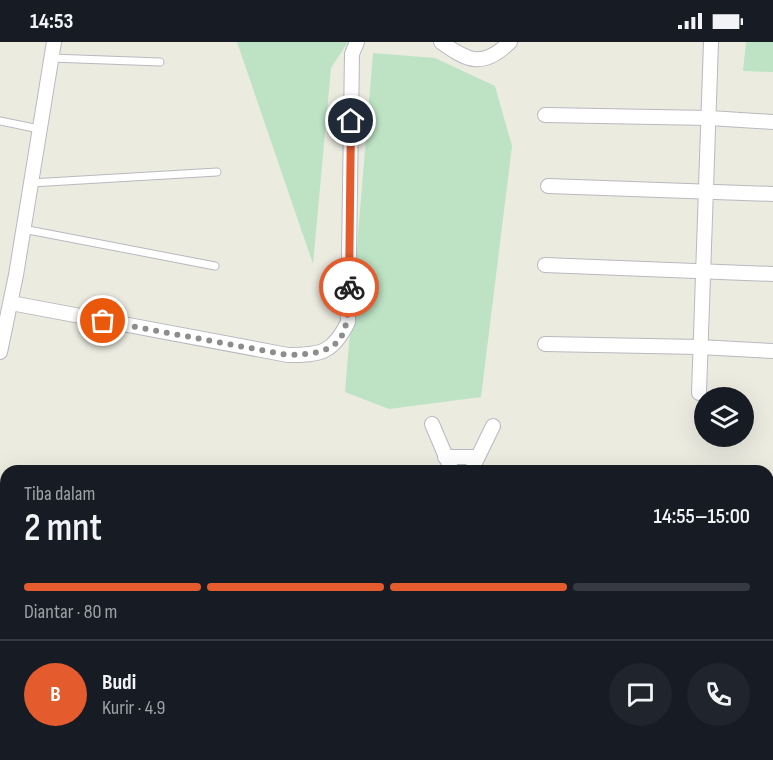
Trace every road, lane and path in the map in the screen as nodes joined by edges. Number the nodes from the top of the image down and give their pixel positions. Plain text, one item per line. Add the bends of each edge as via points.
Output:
1 (54, 42) edge
2 (357, 42) edge
3 (441, 42) edge
4 (510, 42) edge
5 (711, 42) edge
6 (51, 58) junction
7 (160, 62) dead end
8 (545, 115) dead end
9 (710, 118) junction
10 (0, 121) edge
11 (773, 122) edge
12 (39, 129) junction
13 (217, 172) dead end
14 (31, 183) junction
15 (548, 186) dead end
16 (705, 191) junction
17 (773, 194) edge
18 (23, 229) junction
19 (545, 265) dead end
20 (215, 266) dead end
21 (701, 273) junction
22 (773, 274) edge
23 (11, 303) junction
24 (2, 333) edge
25 (545, 344) dead end
26 (699, 347) junction
27 (773, 351) edge
28 (0, 352) edge
29 (699, 387) edge
30 (432, 424) dead end
31 (493, 426) dead end
32 (446, 457) junction
33 (477, 457) junction
34 (449, 465) edge
35 (474, 465) edge

1 - 6 street
2 - 23 street via 352,54 348,322 335,346 316,353 288,355
3 - 4 street via 462,57 480,60
5 - 9 street
6 - 7 lane
6 - 12 street
8 - 9 street
9 - 11 street
9 - 16 street
10 - 12 lane
12 - 14 street
13 - 14 lane
14 - 18 street
15 - 16 street
16 - 17 street
16 - 21 street
18 - 20 lane
18 - 23 street
19 - 21 street
21 - 22 street
21 - 26 street
23 - 24 street
24 - 28 street
25 - 26 street
26 - 27 street
26 - 29 street
30 - 32 street
31 - 33 street
32 - 33 street
32 - 34 street
33 - 35 street

